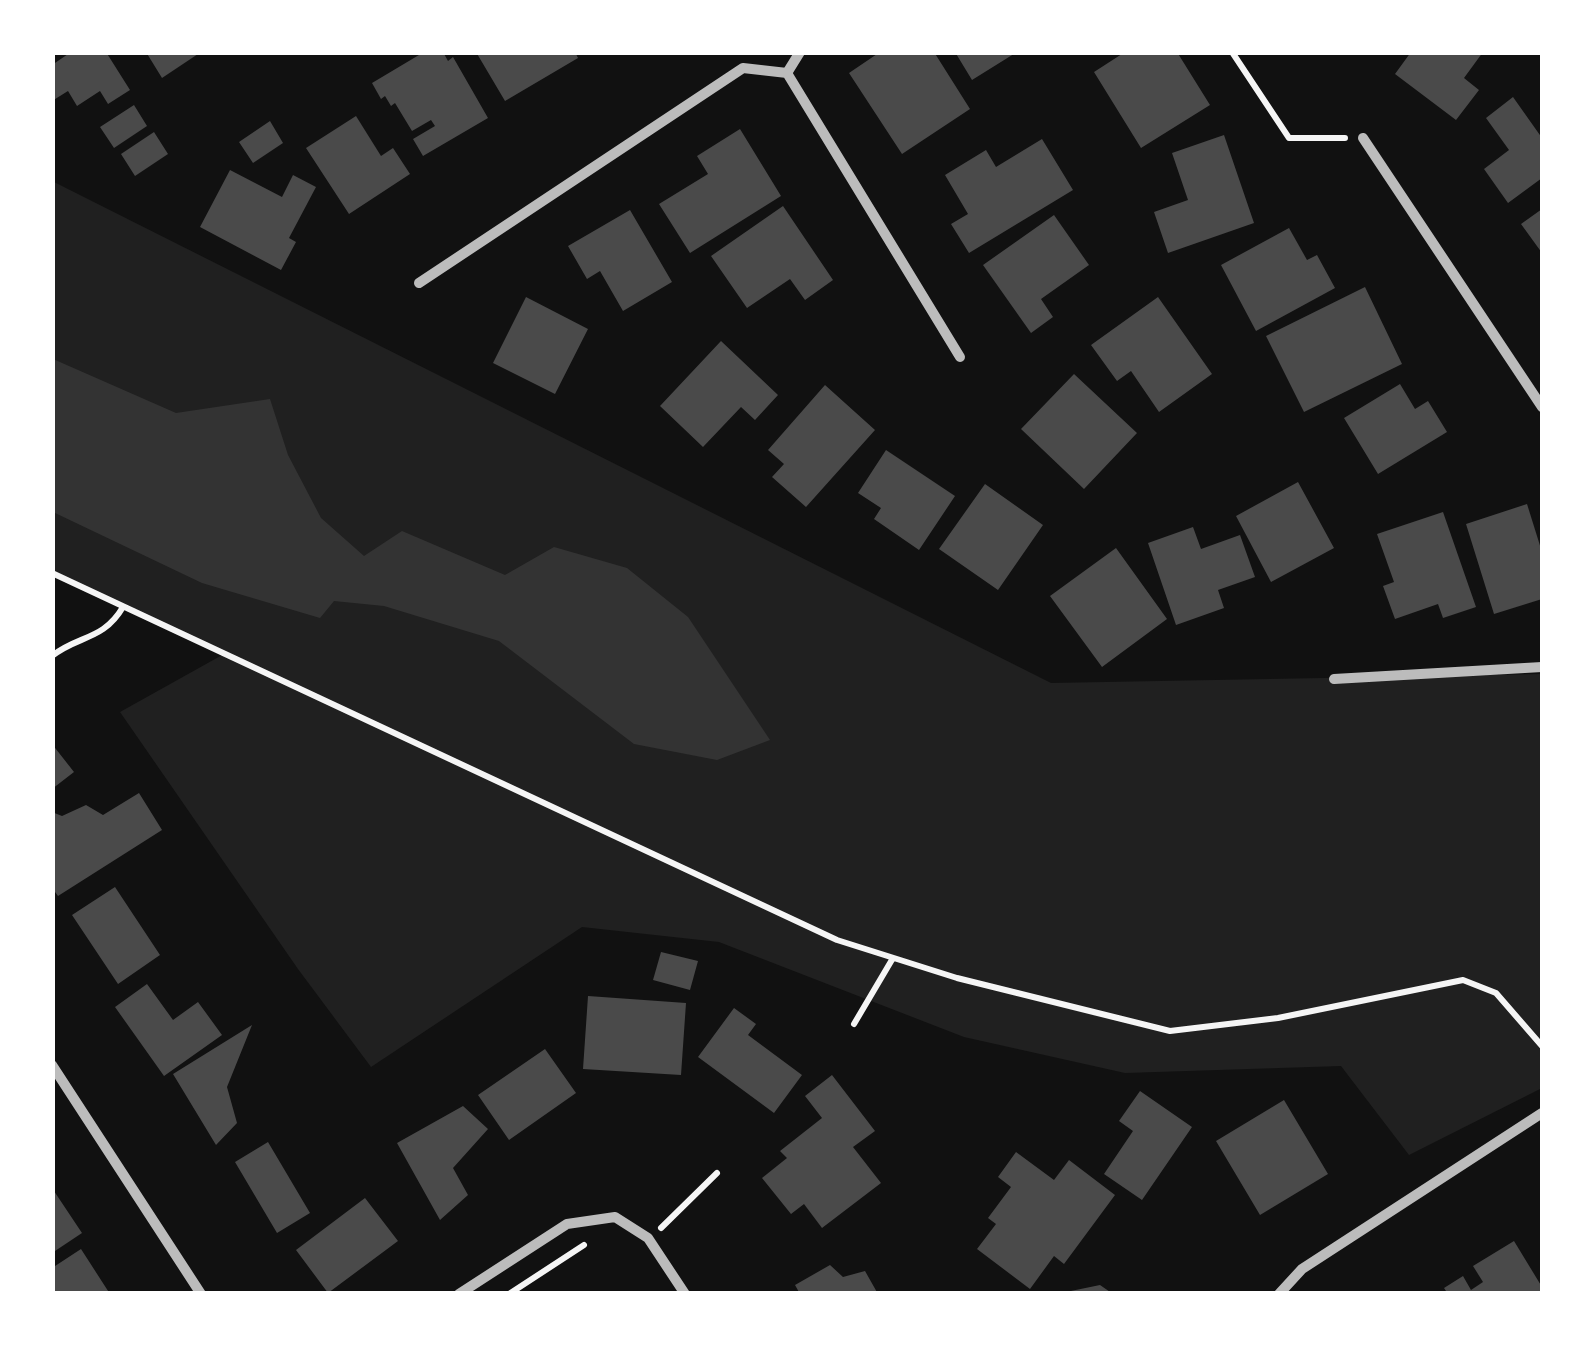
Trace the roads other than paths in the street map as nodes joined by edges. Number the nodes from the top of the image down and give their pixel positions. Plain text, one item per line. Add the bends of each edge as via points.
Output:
1 (800, 52) edge
2 (787, 73) junction
3 (1363, 138) road end
4 (419, 283) dead end
5 (960, 357) dead end
6 (1542, 406) edge
7 (1542, 667) edge
8 (1334, 679) dead end
9 (52, 1065) edge
10 (1542, 1113) edge
11 (201, 1294) edge
12 (459, 1294) edge
13 (686, 1294) edge
14 (1279, 1294) edge

1 - 2 street
2 - 4 street via 743,68
2 - 5 street
3 - 6 street
7 - 8 street
9 - 11 street
10 - 14 street via 1302,1269
12 - 13 street via 568,1224 615,1217 648,1238

